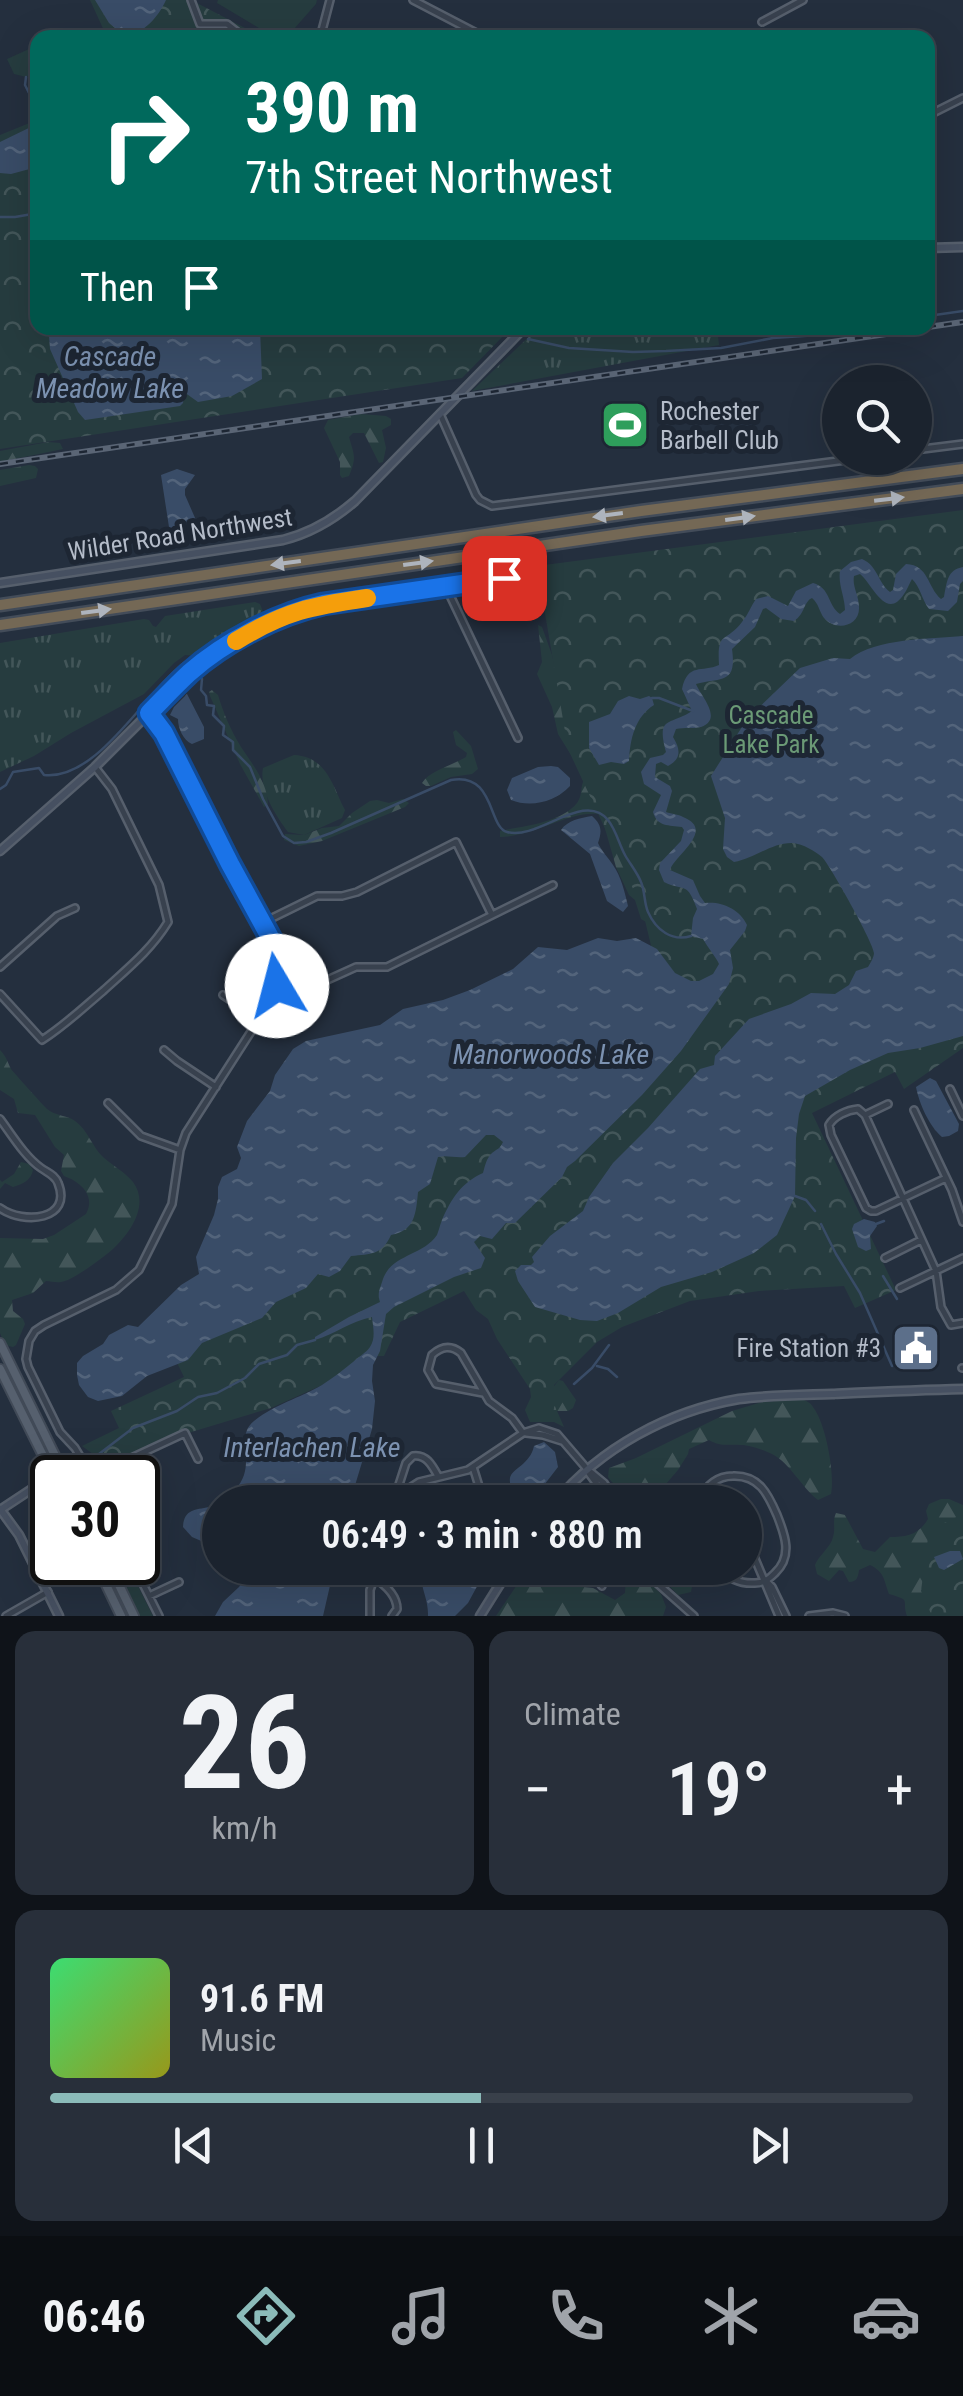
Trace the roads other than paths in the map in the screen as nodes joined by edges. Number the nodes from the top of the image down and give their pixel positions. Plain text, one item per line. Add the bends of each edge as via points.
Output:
1 (192, 0) edge
2 (330, 0) edge
3 (413, 0) edge
4 (803, 0) edge
5 (762, 22) dead end
6 (235, 30) edge
7 (322, 30) edge
8 (471, 30) edge
9 (963, 98) edge
10 (935, 112) edge
11 (963, 247) edge
12 (935, 248) edge
13 (517, 335) edge
14 (440, 414) junction
15 (963, 444) edge
16 (932, 448) edge
17 (822, 463) edge
18 (963, 468) edge
19 (963, 489) edge
20 (0, 582) edge
21 (530, 584) dead end
22 (446, 588) junction
23 (0, 605) edge
24 (0, 625) edge
25 (149, 713) junction
26 (518, 738) dead end
27 (94, 766) junction
28 (0, 851) edge
29 (553, 885) dead end
30 (76, 908) dead end
31 (492, 915) junction
32 (262, 922) junction
33 (0, 967) edge
34 (277, 986) junction
35 (0, 994) edge
36 (223, 996) dead end
37 (260, 1019) junction
38 (164, 1050) dead end
39 (216, 1087) junction
40 (950, 1089) dead end
41 (108, 1103) dead end
42 (888, 1104) dead end
43 (914, 1110) dead end
44 (865, 1115) junction
45 (963, 1116) edge
46 (0, 1120) edge
47 (180, 1150) junction
48 (946, 1178) junction
49 (963, 1194) edge
50 (903, 1198) junction
51 (954, 1198) junction
52 (0, 1208) edge
53 (963, 1222) edge
54 (922, 1240) junction
55 (885, 1258) dead end
56 (963, 1258) edge
57 (936, 1270) junction
58 (900, 1288) dead end
59 (963, 1323) edge
60 (0, 1343) edge
61 (0, 1368) edge
62 (963, 1389) edge
63 (483, 1392) junction
64 (523, 1433) junction
65 (43, 1455) edge
66 (55, 1455) edge
67 (78, 1455) edge
68 (137, 1455) edge
69 (198, 1459) dead end
70 (472, 1467) junction
71 (587, 1469) junction
72 (438, 1476) junction
73 (399, 1485) edge
74 (414, 1485) edge
75 (478, 1485) edge
76 (571, 1485) edge
77 (600, 1485) edge
78 (710, 1485) edge
79 (759, 1485) edge
80 (762, 1488) edge
81 (30, 1490) edge
82 (0, 1509) edge
83 (762, 1572) edge
84 (762, 1581) edge
85 (766, 1581) junction
86 (179, 1582) dead end
87 (106, 1585) edge
88 (119, 1585) edge
89 (144, 1585) edge
90 (372, 1585) edge
91 (384, 1585) edge
92 (499, 1585) edge
93 (662, 1585) edge
94 (48, 1592) junction
95 (149, 1596) junction
96 (6, 1616) edge
97 (59, 1616) edge
98 (121, 1616) edge
99 (134, 1616) edge
100 (158, 1616) edge
101 (370, 1616) edge
102 (392, 1616) edge
103 (480, 1616) edge
104 (694, 1616) edge
105 (782, 1616) edge
106 (809, 1616) edge
107 (845, 1616) edge

1 - 6 street via 200,24
2 - 7 street
3 - 8 street
4 - 5 street
9 - 10 street
11 - 12 street
13 - 14 street, Wilder Road Northwest
14 - 17 street via 476,495 492,506
14 - 20 street, Wilder Road Northwest via 355,501 303,535
15 - 16 street
18 -> 23 highway
24 -> 19 highway
21 - 22 street via 504,578
22 - 25 street via 282,616 202,663
22 - 26 street
25 - 27 street
25 - 32 street
27 - 28 street
27 - 35 street via 159,884 168,922 138,959 42,1040
29 - 31 street
30 - 33 street via 57,916
31 - 32 street via 456,842 357,892 320,895
31 - 34 street via 387,967 356,968 303,991
32 - 34 street via 276,954
34 - 37 street
36 - 37 street
37 - 39 street
38 - 39 street
39 - 47 street
40 - 45 street
41 - 47 street via 142,1136
42 - 44 street
43 - 48 street
44 - 50 street
44 - 50 street via 855,1109 834,1118 831,1135 866,1208 876,1211
46 - 52 street via 60,1190 57,1206 44,1216 15,1217
47 - 67 street via 172,1204 139,1270 120,1288 44,1325 27,1347 28,1367
48 - 50 street
48 - 51 street
49 - 51 street
50 - 54 street
51 - 53 street
54 - 55 street
54 - 57 street
56 - 57 street
57 - 58 street
57 - 59 street via 945,1318 950,1325
60 - 66 main road
61 - 65 main road
62 - 71 street via 756,1397 699,1408 650,1428
63 - 63 street via 459,1351 442,1348 432,1355 428,1370 436,1384
63 - 64 street
64 - 70 street
64 - 71 street via 562,1441
68 - 69 street via 185,1432
70 - 72 street
70 - 75 street
71 - 76 street
71 - 77 street
72 - 73 street via 424,1456 413,1456
72 - 74 street
78 - 79 street via 736,1475
80 - 85 street via 786,1545 780,1568
81 - 82 street
82 - 94 street
83 - 85 street
84 - 85 street
85 - 105 street
86 - 95 street
87 - 98 main road
88 - 99 main road
89 - 95 street
90 - 101 street
91 - 102 street via 396,1600
92 - 103 street
93 - 104 street
94 - 96 street
94 - 97 street
95 - 100 street
106 - 107 street

